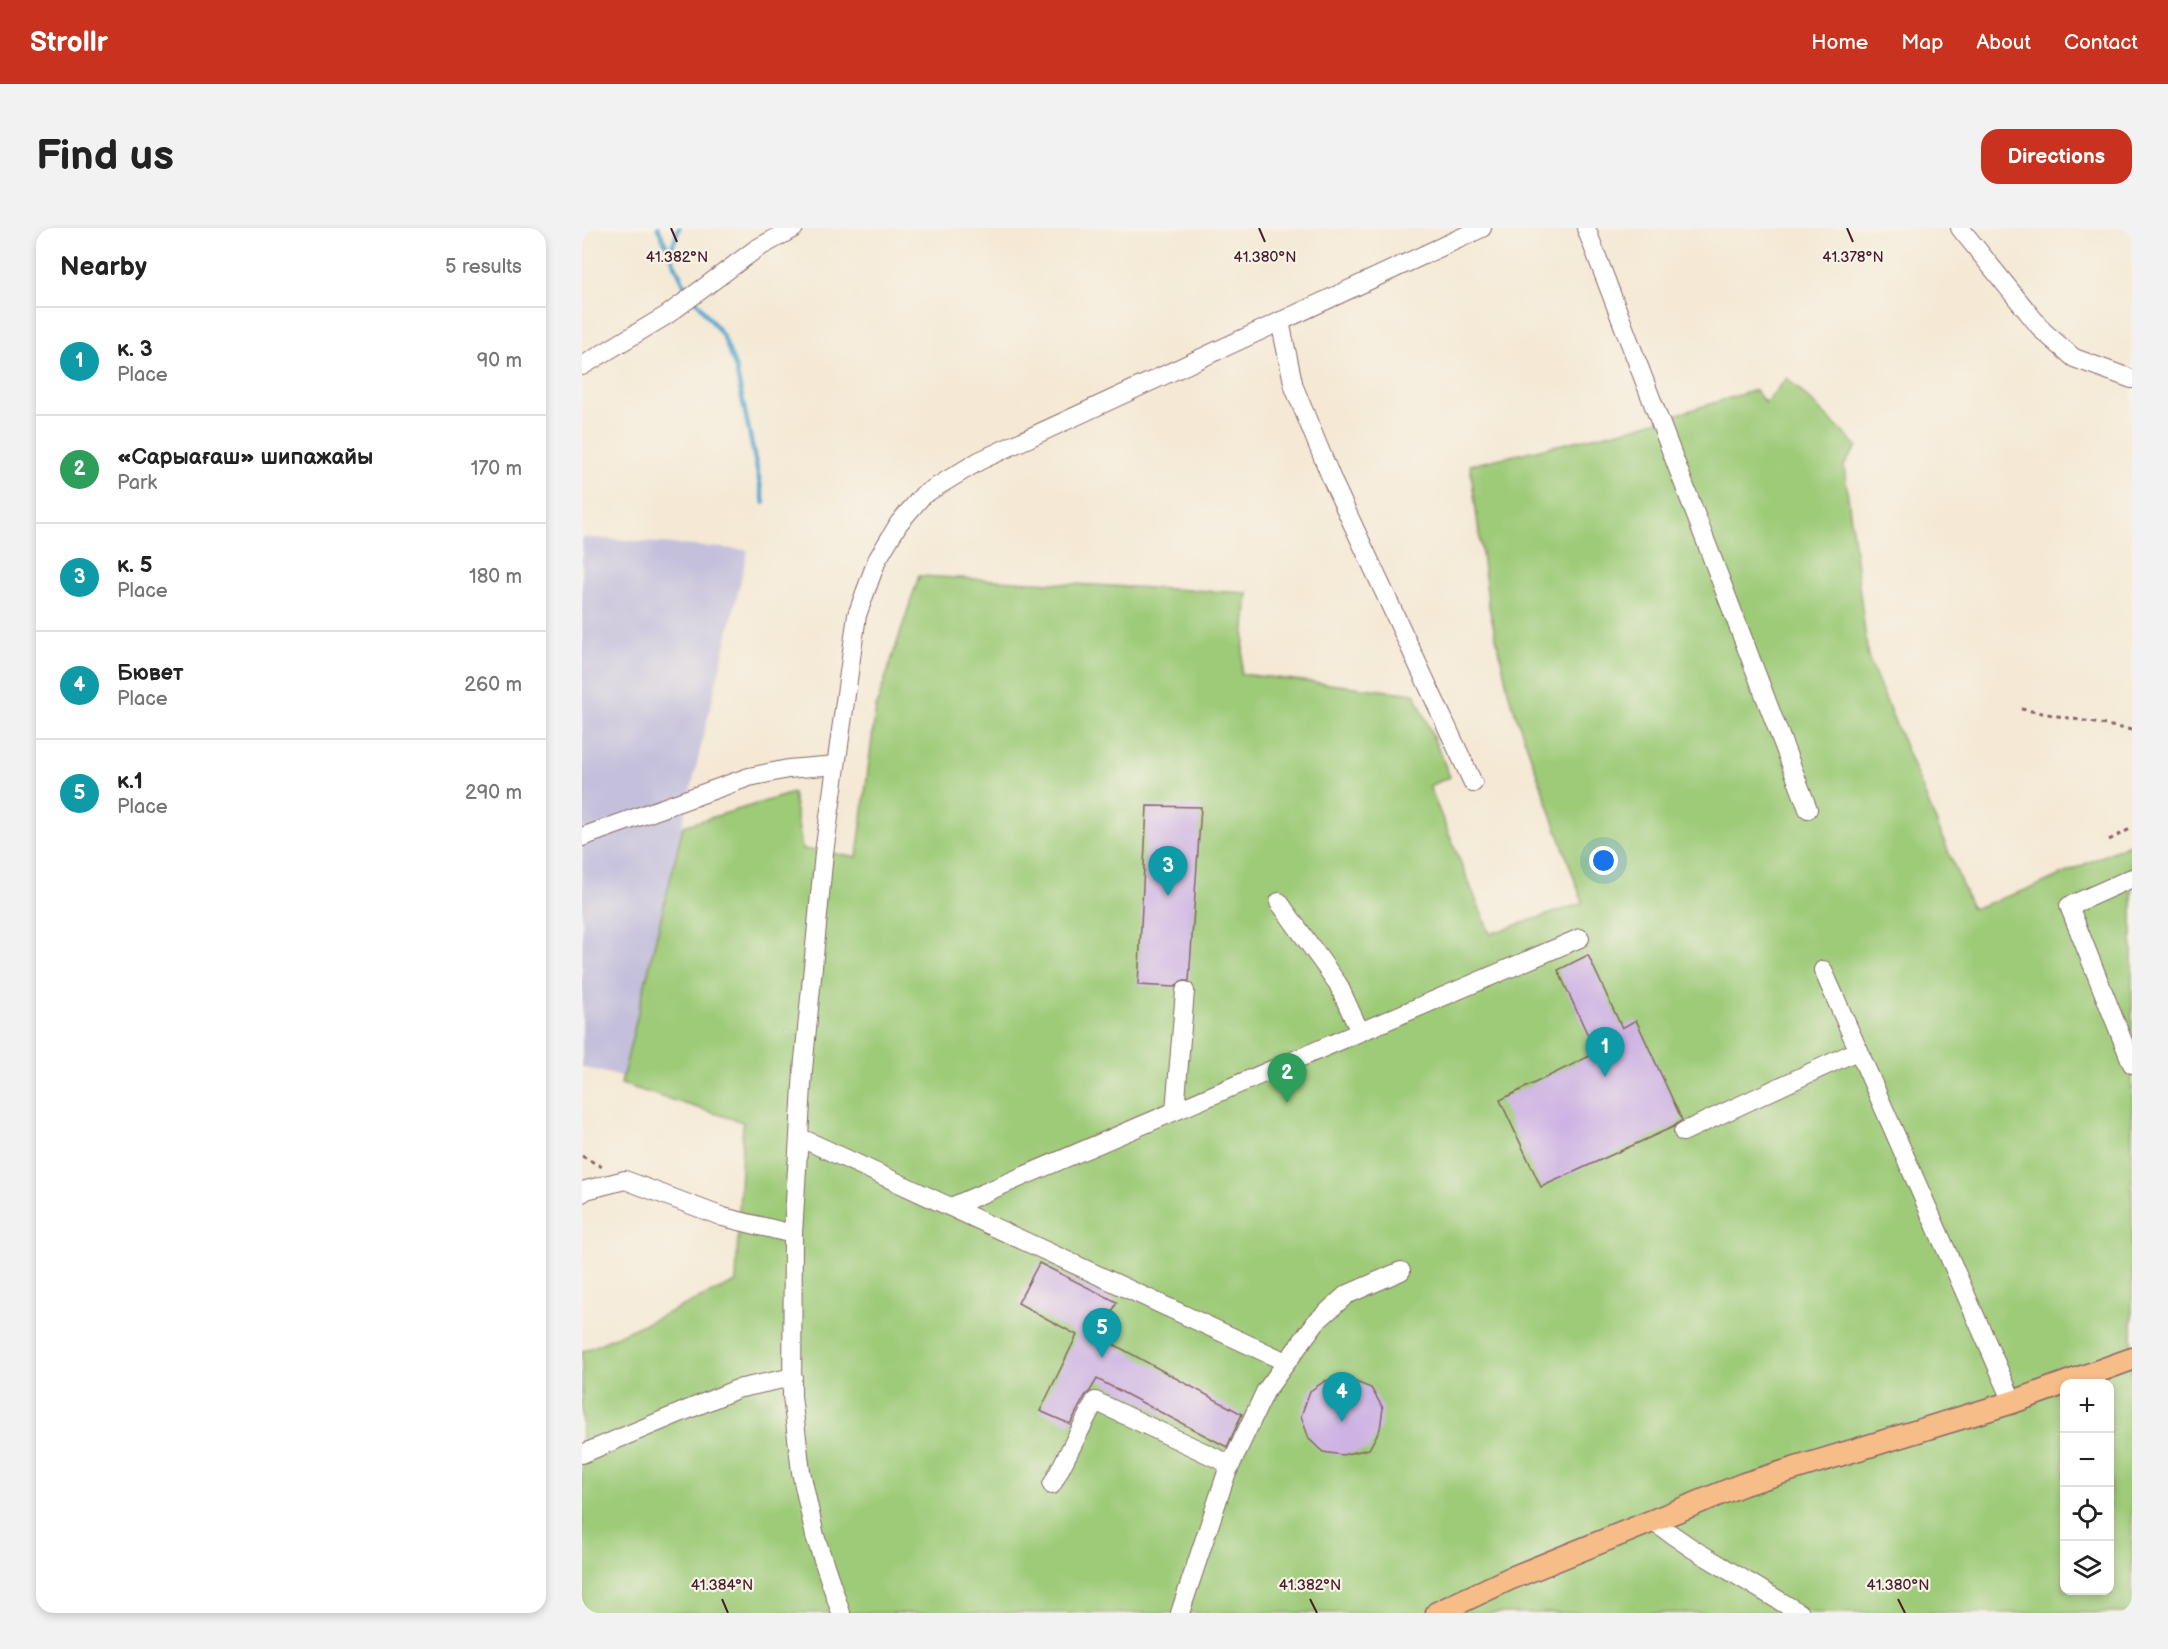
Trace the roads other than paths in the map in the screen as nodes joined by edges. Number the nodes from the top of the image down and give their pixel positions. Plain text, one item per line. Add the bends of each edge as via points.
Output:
1 (794, 228) edge
2 (1482, 228) edge
3 (1586, 228) edge
4 (1960, 228) edge
5 (1280, 321) junction
6 (582, 366) edge
7 (2132, 379) edge
8 (836, 765) junction
9 (1473, 783) dead end
10 (1808, 809) dead end
11 (582, 837) edge
12 (2132, 878) edge
13 (1279, 902) dead end
14 (1580, 938) dead end
15 (1823, 970) dead end
16 (1185, 991) dead end
17 (1360, 1032) junction
18 (1858, 1050) junction
19 (2132, 1064) edge
20 (1174, 1111) junction
21 (1683, 1132) dead end
22 (799, 1137) junction
23 (582, 1193) edge
24 (951, 1207) junction
25 (793, 1234) junction
26 (1401, 1271) dead end
27 (2132, 1359) edge
28 (1286, 1362) junction
29 (793, 1377) junction
30 (2013, 1401) junction
31 (582, 1454) edge
32 (1231, 1465) junction
33 (1052, 1485) dead end
34 (1652, 1521) junction
35 (841, 1613) edge
36 (1180, 1613) edge
37 (1437, 1613) edge
38 (1800, 1613) edge

1 - 6 street via 756,249 667,315
2 - 5 street
3 - 10 street
4 - 7 street via 2043,331 2074,358
5 - 8 street via 979,461 923,495 899,523 877,560 857,615
5 - 9 street via 1294,387 1333,482
8 - 11 street via 749,777
8 - 22 street via 824,853
12 - 19 street via 2069,906
13 - 17 street via 1338,984
14 - 17 street
15 - 18 street
16 - 20 street
17 - 20 street
18 - 21 street
18 - 30 street
20 - 24 street
22 - 24 street
22 - 25 street
23 - 25 street via 625,1180 723,1218
24 - 28 street
25 - 29 street
26 - 28 street via 1346,1295 1316,1322
27 - 30 main road
28 - 32 street via 1265,1392
29 - 31 street via 737,1389
29 - 35 street via 801,1472 815,1536
30 - 34 main road via 1744,1484
32 - 33 street via 1095,1401
32 - 36 street
34 - 37 main road
34 - 38 street

